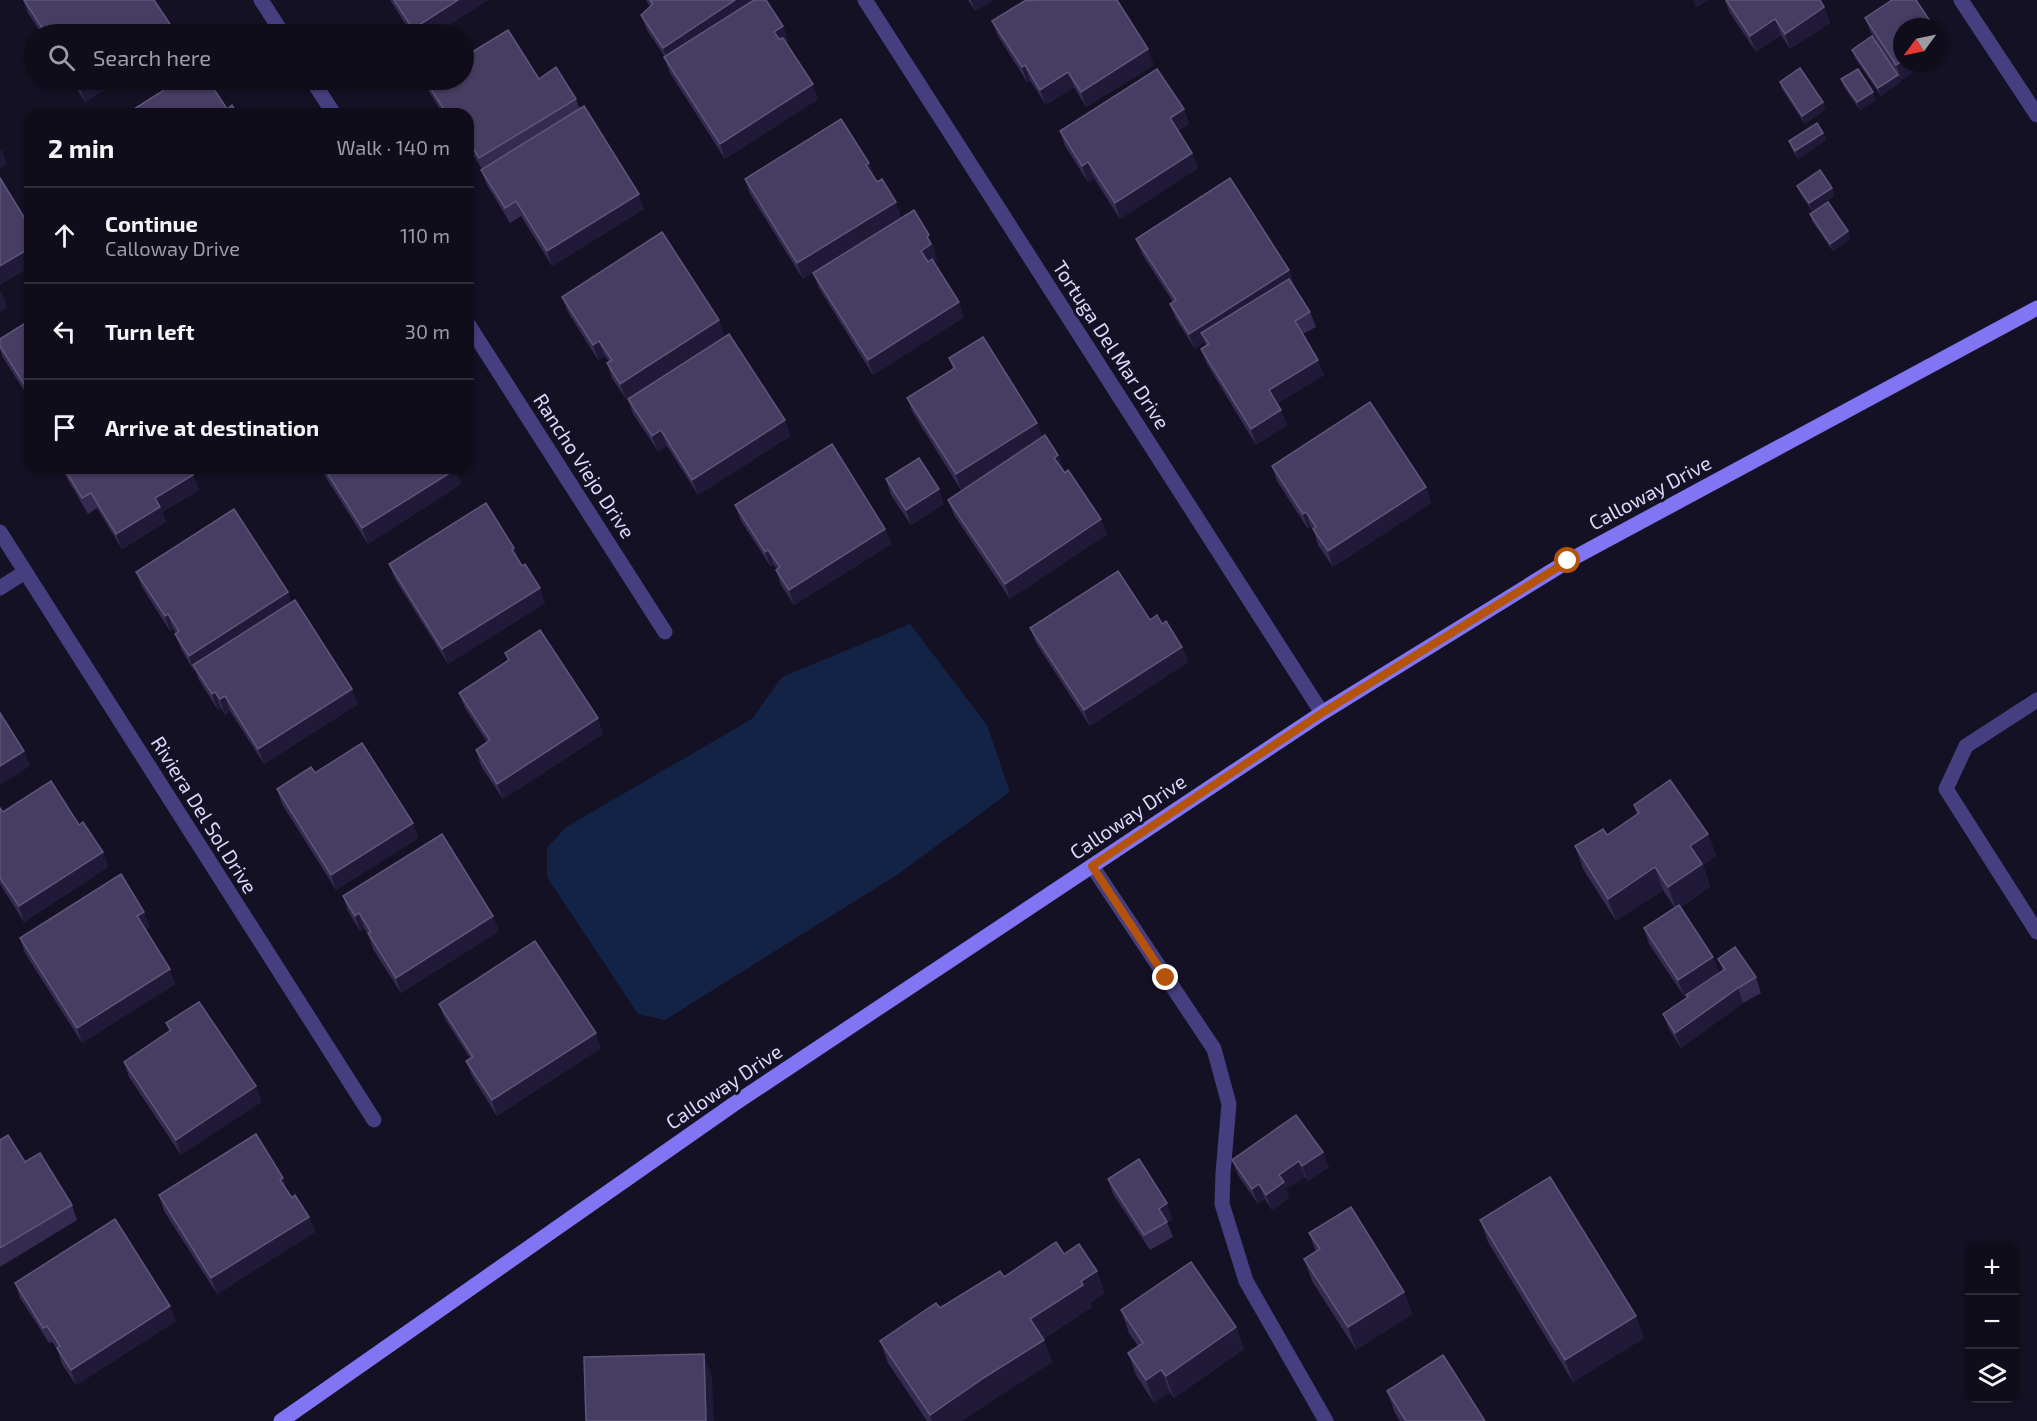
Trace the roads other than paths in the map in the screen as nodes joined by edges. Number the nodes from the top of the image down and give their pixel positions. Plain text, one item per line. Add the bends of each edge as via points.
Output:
1 (261, 0) edge
2 (865, 0) edge
3 (1960, 0) edge
4 (277, 24) edge
5 (318, 90) edge
6 (330, 108) edge
7 (2037, 115) edge
8 (2037, 308) edge
9 (474, 333) edge
10 (0, 532) edge
11 (25, 572) junction
12 (0, 588) edge
13 (665, 632) dead end
14 (2037, 700) edge
15 (1322, 713) junction
16 (1092, 866) junction
17 (2037, 932) edge
18 (374, 1120) dead end
19 (281, 1421) edge
20 (1326, 1421) edge

1 - 4 street
2 - 15 street, Tortuga Del Mar Drive
3 - 7 street
5 - 6 street
8 - 15 main road, Calloway Drive via 1568,561
9 - 13 street, Rancho Viejo Drive
10 - 11 street, Riviera Del Sol Drive
11 - 12 street
11 - 18 street, Riviera Del Sol Drive
14 - 17 street via 1966,746 1946,789
15 - 16 main road, Calloway Drive
16 - 19 main road, Calloway Drive via 734,1104
16 - 20 street via 1214,1049 1228,1104 1222,1204 1246,1281

